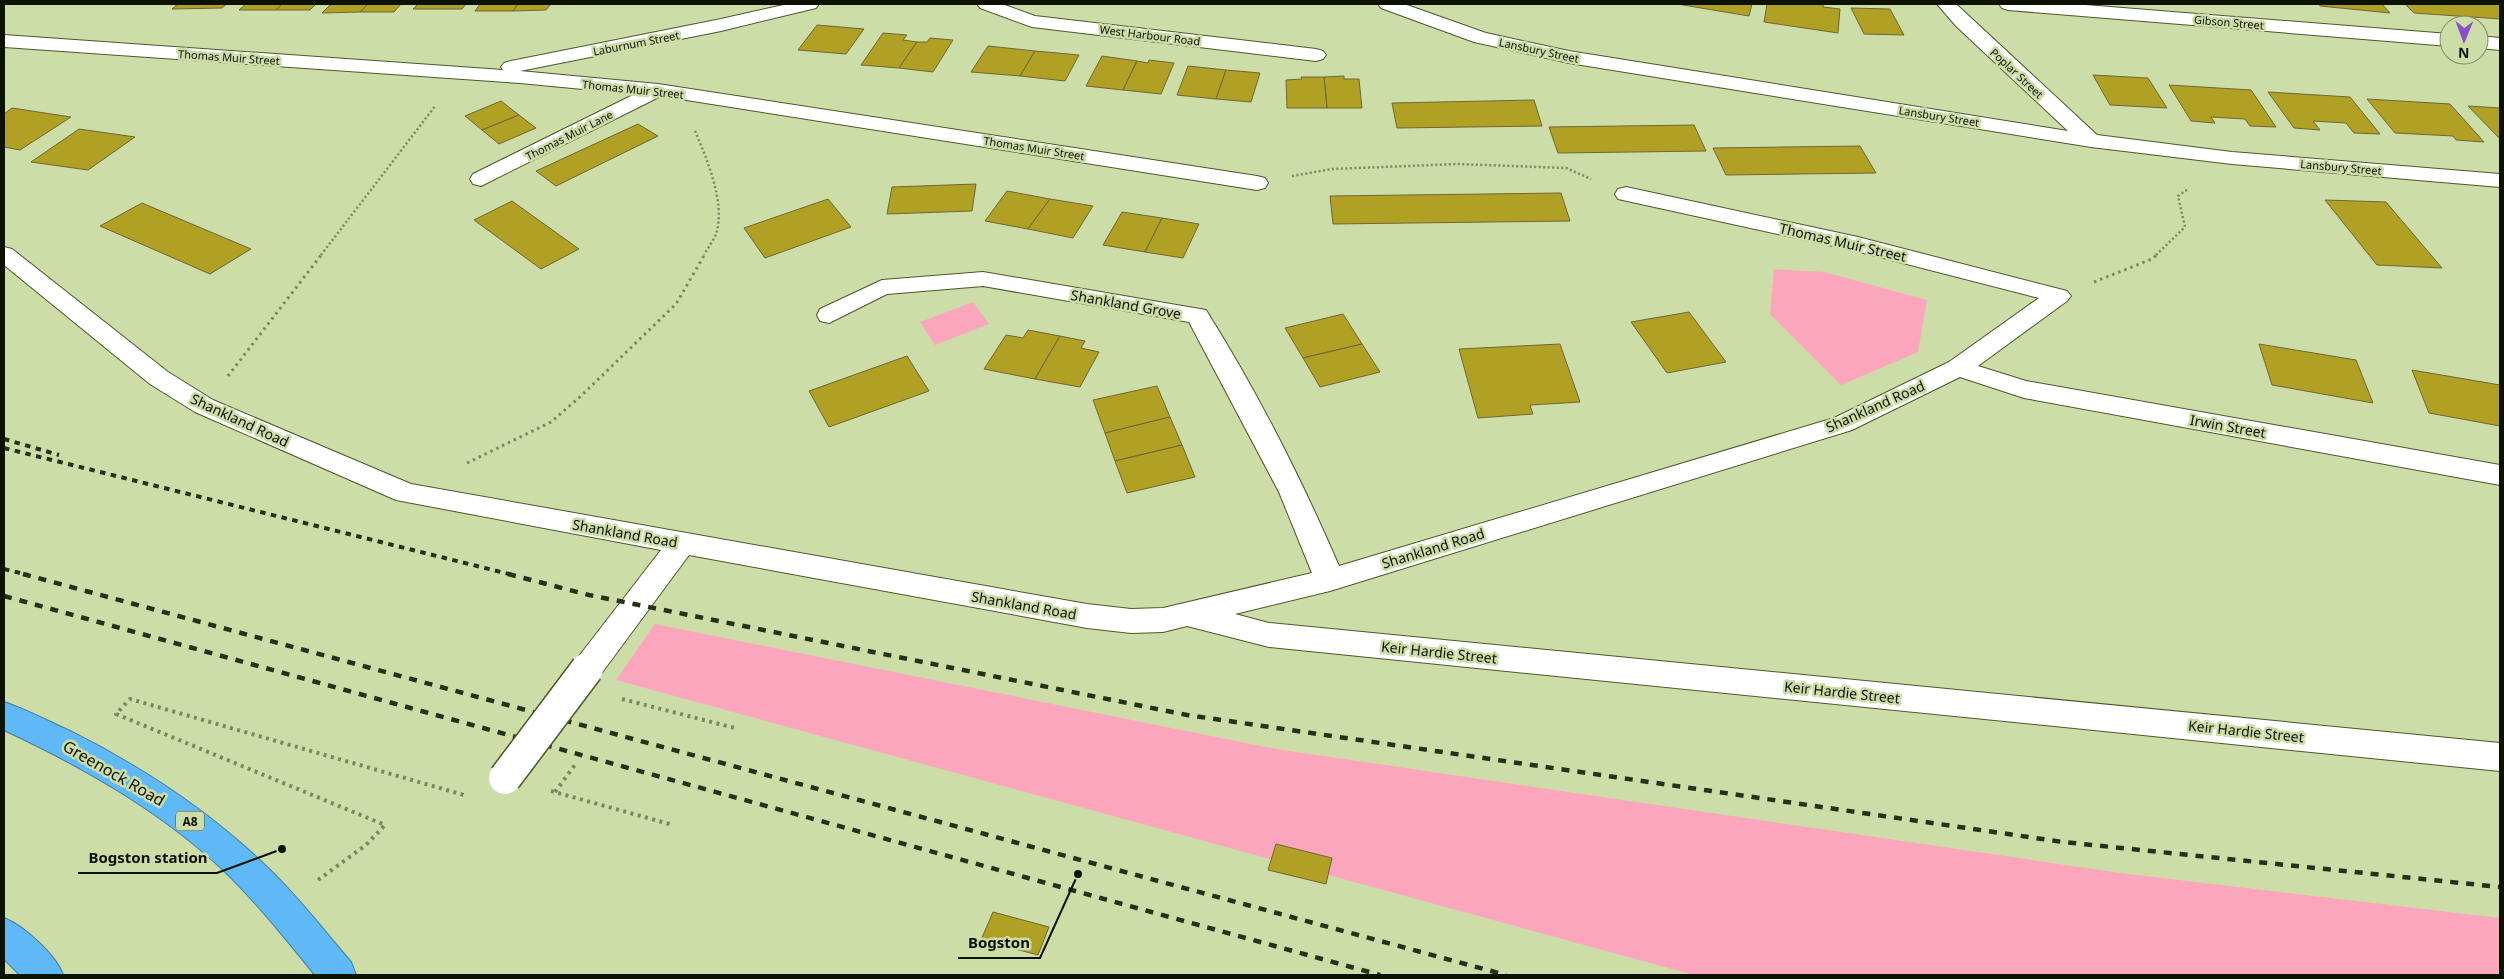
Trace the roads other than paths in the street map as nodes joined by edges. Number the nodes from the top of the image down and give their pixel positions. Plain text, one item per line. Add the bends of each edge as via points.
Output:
1 (810, 4) edge
2 (986, 4) edge
3 (1386, 4) edge
4 (1946, 4) edge
5 (2008, 4) edge
6 (2439, 39) edge
7 (4, 41) edge
8 (1316, 55) dead end
9 (460, 73) junction
10 (658, 90) junction
11 (2090, 141) junction
12 (481, 179) dead end
13 (1257, 183) road end
14 (2496, 185) edge
15 (1626, 194) road end
16 (4, 254) edge
17 (2059, 296) joint
18 (829, 315) dead end
19 (1958, 368) junction
20 (2500, 476) edge
21 (682, 543) junction
22 (1330, 580) junction
23 (1187, 614) junction
24 (4, 715) edge
25 (2500, 756) edge
26 (506, 778) dead end
27 (4, 935) edge
28 (45, 975) edge
29 (338, 975) edge

1 - 9 street, Laburnum Street via 510,68
2 - 8 street, West Harbour Road via 1032,21
3 - 11 street, Lansbury Street via 1481,38 1569,57
4 - 11 street, Poplar Street
5 - 6 street, Gibson Street
7 - 9 street, Thomas Muir Street
9 - 10 street, Thomas Muir Street
10 - 12 street, Thomas Muir Lane
10 - 13 street, Thomas Muir Street
11 - 14 street, Lansbury Street
15 - 17 street, Thomas Muir Street via 1858,244
16 - 21 street, Shankland Road via 159,378 204,406 406,493
17 - 19 street, Shankland Road
18 - 22 street, Shankland Grove via 882,287 983,279 1197,316 1293,492
19 - 20 street, Irwin Street via 2024,389
19 - 22 street, Shankland Road via 1843,424
21 - 23 street, Shankland Road via 1087,616 1131,621 1163,620
21 - 26 street, bridge
22 - 23 street, Shankland Road
23 - 25 street, Keir Hardie Street via 1269,635
24 - 29 highway, Greenock Road / A8 via 149,790 203,831 260,882
27 - 28 highway

